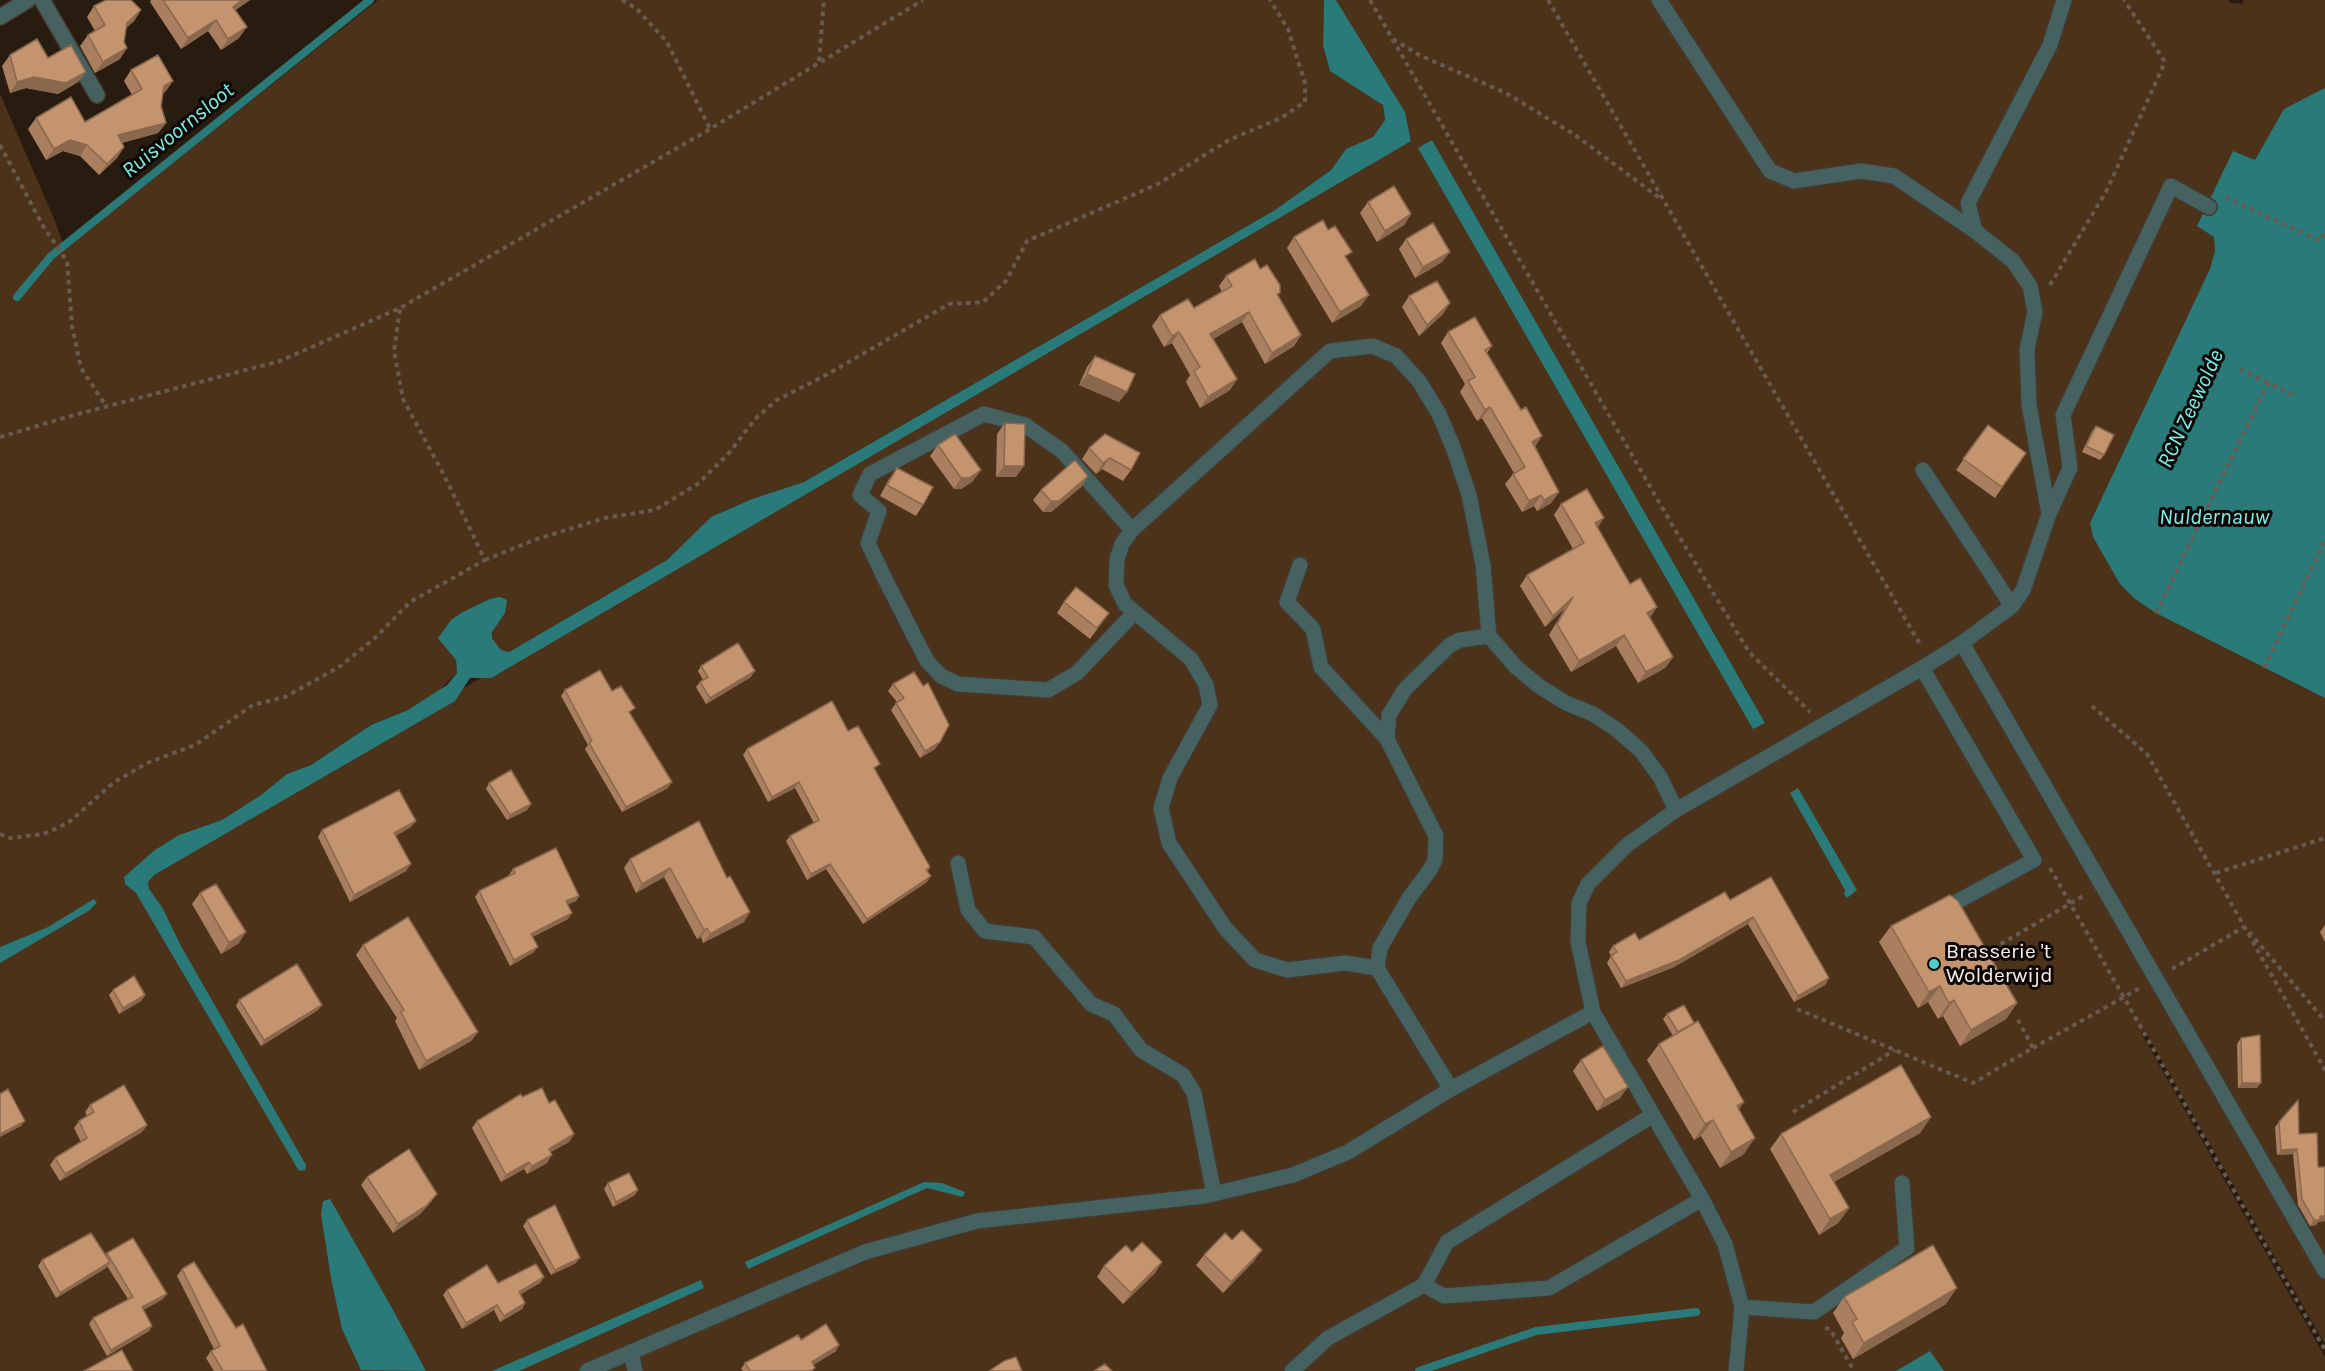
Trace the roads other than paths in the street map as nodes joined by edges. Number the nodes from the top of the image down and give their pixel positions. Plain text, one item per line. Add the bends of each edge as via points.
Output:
1 (28, 0) edge
2 (42, 0) edge
3 (1659, 0) edge
4 (2064, 0) edge
5 (0, 17) edge
6 (97, 95) dead end
7 (2210, 207) dead end
8 (1975, 231) junction
9 (1923, 470) dead end
10 (2049, 514) junction
11 (1132, 530) junction
12 (1300, 565) dead end
13 (2012, 606) junction
14 (1134, 613) junction
15 (1489, 636) junction
16 (1962, 643) junction
17 (1926, 666) junction
18 (1387, 739) junction
19 (1676, 810) junction
20 (958, 863) dead end
21 (1947, 907) edge
22 (1377, 968) junction
23 (1593, 1012) junction
24 (1451, 1089) junction
25 (1653, 1115) junction
26 (1902, 1183) dead end
27 (1214, 1194) junction
28 (1702, 1199) junction
29 (2325, 1271) edge
30 (1424, 1285) junction
31 (1742, 1307) junction
32 (631, 1352) junction
33 (587, 1371) edge
34 (635, 1371) edge
35 (1292, 1371) edge
36 (1736, 1371) edge

1 - 5 street
2 - 6 street
3 - 8 street via 1770,171 1794,181 1861,171 1894,176
4 - 8 street via 2050,45 1968,203
7 - 10 street via 2171,186 2063,415 2070,468
8 - 10 street via 2013,261 2030,286 2034,312 2027,349 2029,405
9 - 13 street
10 - 13 street via 2023,590
11 - 14 street via 1122,544 1115,570 1118,595
11 - 14 street via 1062,451 1025,425 984,414 870,474 860,495 879,511 868,543 922,651 941,676 958,684 1048,690 1077,673
11 - 15 street via 1330,351 1373,346 1396,356 1419,381 1453,447 1469,495 1483,566
12 - 18 street via 1287,602 1313,630 1321,667
13 - 16 street
14 - 22 street via 1191,659 1206,686 1210,705 1170,778 1161,808 1168,843 1225,928 1255,960 1287,970 1345,963
15 - 18 street via 1460,640 1425,668 1405,689 1389,715
15 - 19 street via 1539,687 1593,714 1641,751 1660,777
16 - 17 street
16 - 29 street
17 - 19 street
17 - 21 street via 2034,860
18 - 22 street via 1436,836 1435,860 1380,948
19 - 23 street via 1626,845 1588,884 1579,903 1578,942
20 - 27 street via 968,910 985,931 1034,937 1091,1004 1114,1014 1141,1050 1183,1075 1194,1093
22 - 24 street
23 - 24 street
23 - 25 street
24 - 27 street via 1348,1152 1293,1175
25 - 28 street
25 - 30 street via 1447,1242
26 - 31 street via 1907,1248 1814,1312
27 - 32 street via 977,1221 865,1252
28 - 30 street via 1549,1288 1444,1296
28 - 31 street via 1725,1244
30 - 35 street via 1328,1338
31 - 36 street
32 - 33 street
32 - 34 street

